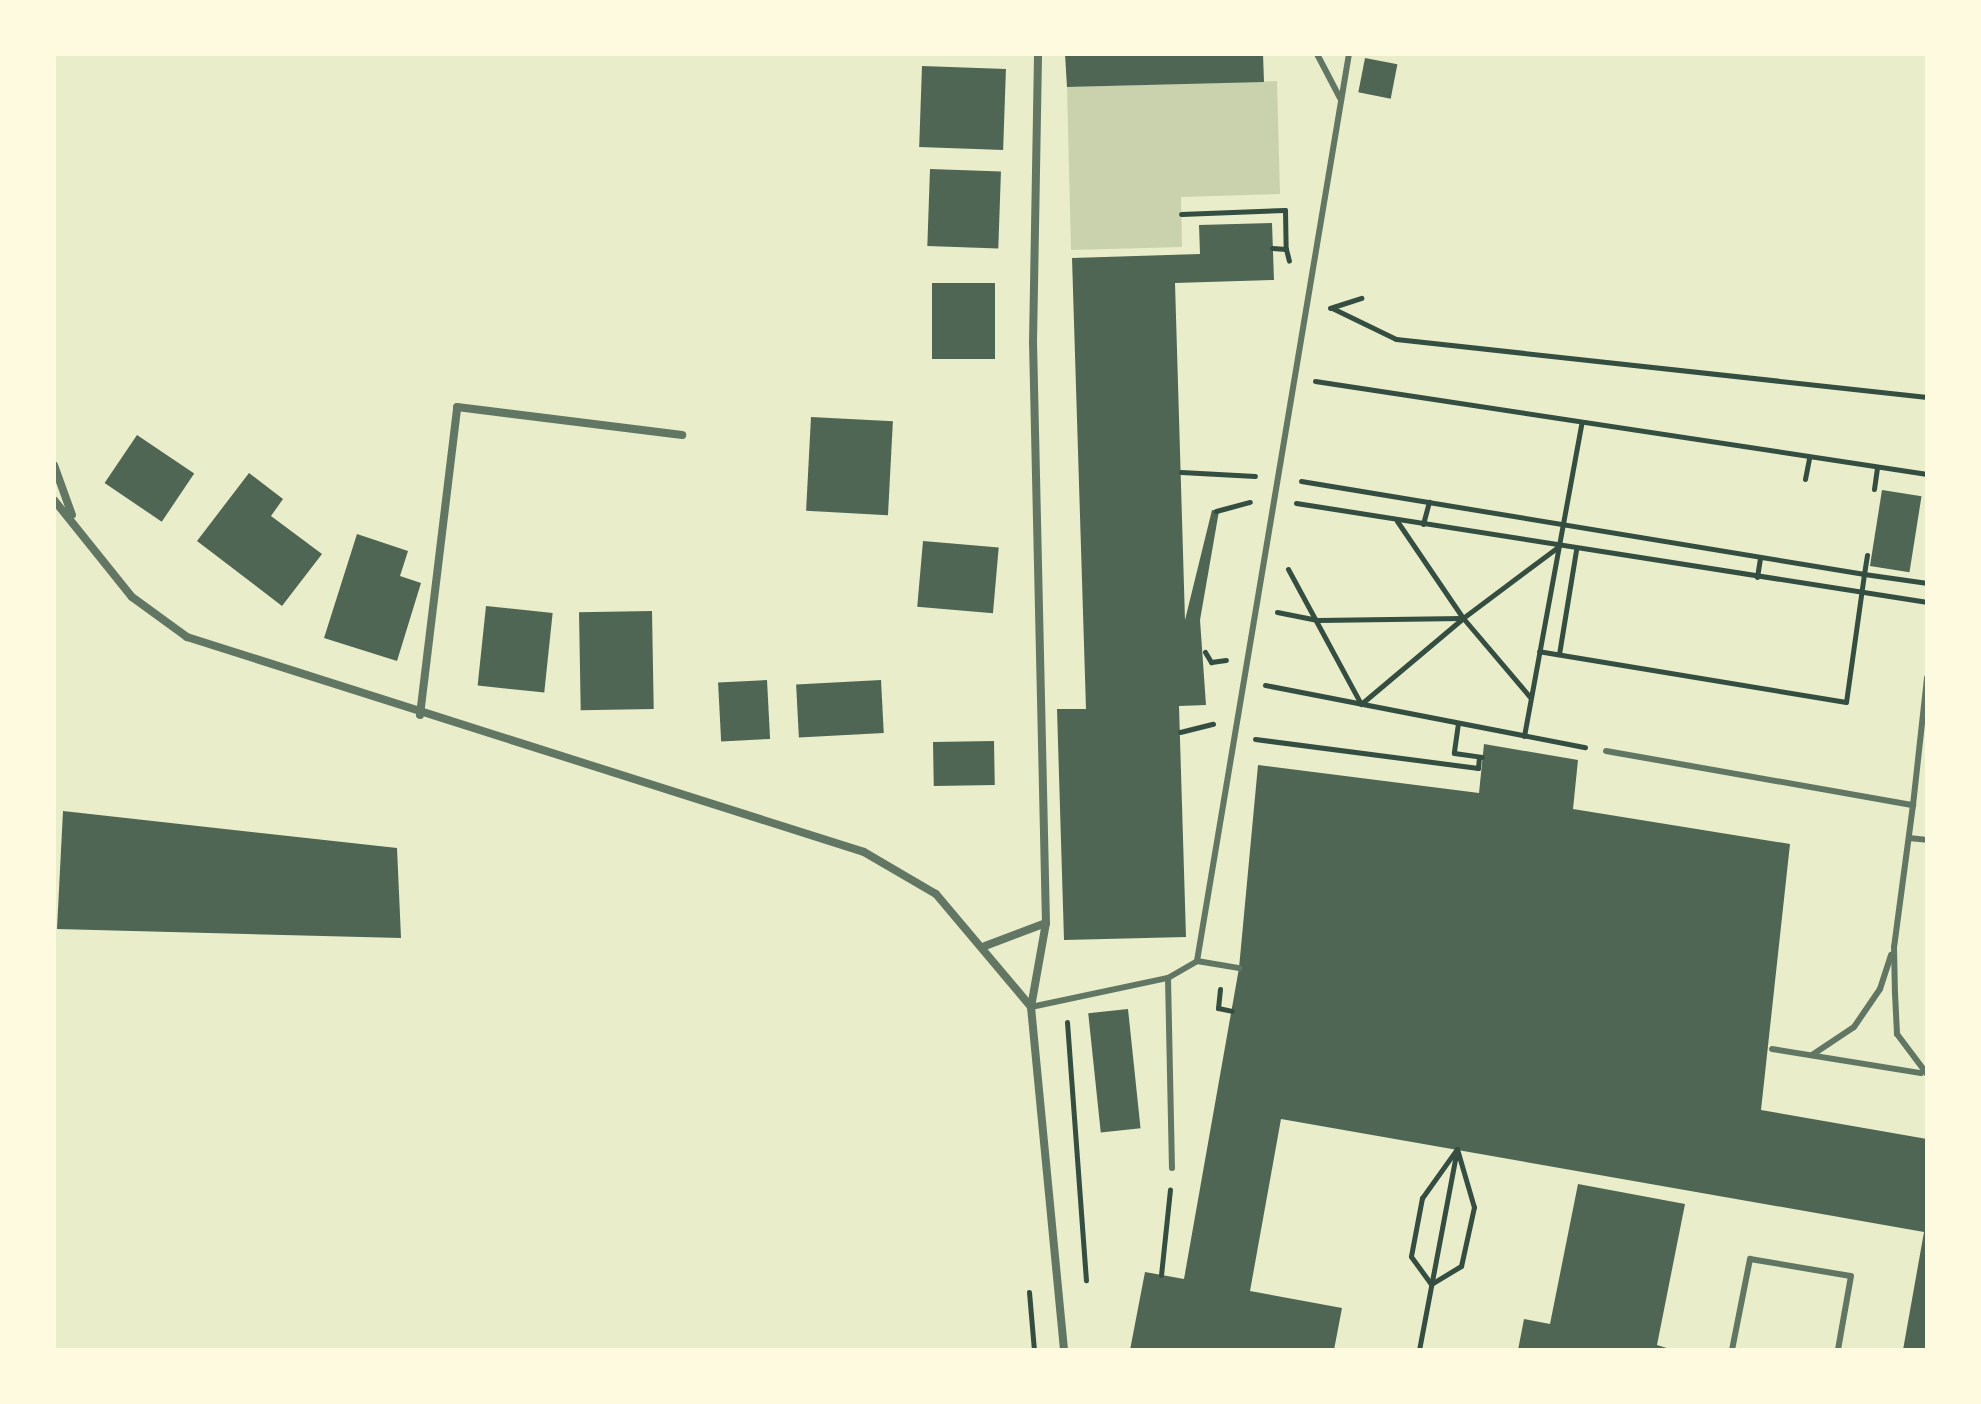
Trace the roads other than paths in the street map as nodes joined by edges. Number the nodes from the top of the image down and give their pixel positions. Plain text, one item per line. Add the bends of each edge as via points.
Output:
1 (1038, 54) edge
2 (1317, 54) edge
3 (1349, 54) edge
4 (1341, 100) junction
5 (682, 435) dead end
6 (54, 465) edge
7 (54, 500) edge
8 (73, 519) junction
9 (1927, 678) edge
10 (420, 715) junction
11 (1606, 751) road end
12 (1913, 805) junction
13 (1909, 838) junction
14 (1927, 840) edge
15 (1046, 923) junction
16 (985, 946) junction
17 (1894, 947) junction
18 (1197, 961) junction
19 (1239, 968) dead end
20 (1168, 978) junction
21 (1031, 1007) junction
22 (1772, 1049) dead end
23 (1812, 1055) junction
24 (1924, 1074) edge
25 (1172, 1168) road end
26 (1064, 1350) edge
27 (1732, 1350) edge
28 (1838, 1350) edge

1 - 15 street via 1033,343
2 - 4 lane
3 - 4 lane
4 - 18 lane
5 - 10 street via 457,407
6 - 8 street
7 - 8 street
8 - 10 street via 132,597 187,637
9 - 12 lane
10 - 16 street via 864,852 936,894
11 - 12 lane
12 - 13 lane
13 - 14 lane
13 - 17 lane
15 - 16 street
15 - 21 street
16 - 21 street
17 - 23 lane via 1880,989 1854,1027
17 - 24 lane via 1897,1034
18 - 19 lane
18 - 20 lane
20 - 21 lane
20 - 25 lane
21 - 26 street
22 - 23 lane
23 - 24 lane
27 - 28 lane via 1750,1259 1851,1276

